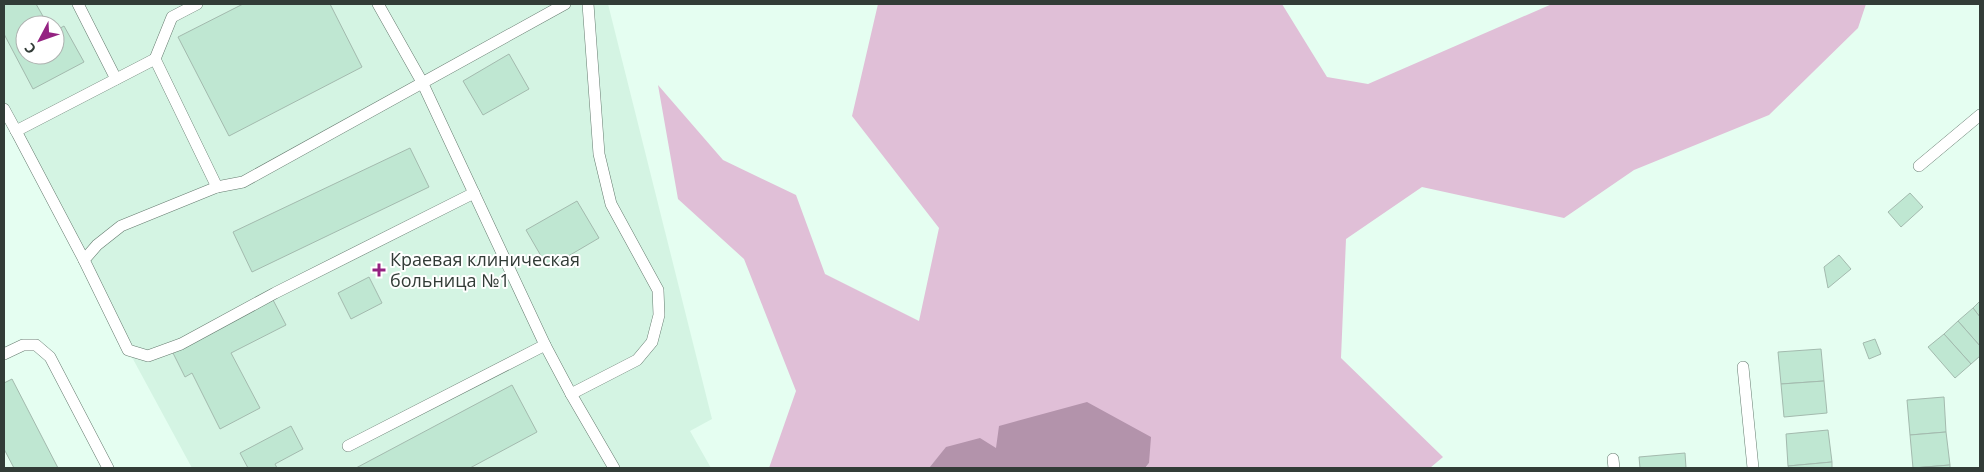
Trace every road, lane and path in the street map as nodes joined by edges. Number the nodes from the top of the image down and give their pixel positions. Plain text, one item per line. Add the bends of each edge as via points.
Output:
1 (78, 4) edge
2 (197, 4) edge
3 (378, 4) edge
4 (565, 4) edge
5 (588, 4) edge
6 (155, 59) junction
7 (116, 79) junction
8 (422, 82) junction
9 (4, 109) edge
10 (1980, 115) edge
11 (16, 130) junction
12 (1919, 166) dead end
13 (217, 187) junction
14 (474, 193) junction
15 (84, 260) junction
16 (545, 345) junction
17 (4, 354) edge
18 (1743, 367) dead end
19 (571, 394) junction
20 (348, 446) dead end
21 (108, 468) edge
22 (614, 468) edge
23 (1754, 468) edge

1 - 7 lane
2 - 6 lane via 172,17
3 - 8 lane
4 - 8 lane
5 - 19 lane via 599,154 611,204 658,290 659,315 652,342 637,360
6 - 7 lane
6 - 13 lane
7 - 11 lane
8 - 13 lane via 243,182
8 - 14 lane
9 - 11 lane
10 - 12 lane
11 - 15 lane
13 - 15 lane via 121,226
14 - 15 lane via 275,293 182,344 148,356 128,350
14 - 16 lane
16 - 19 lane
16 - 20 lane
17 - 21 lane via 24,345 36,345 50,358
18 - 23 lane
19 - 22 lane

